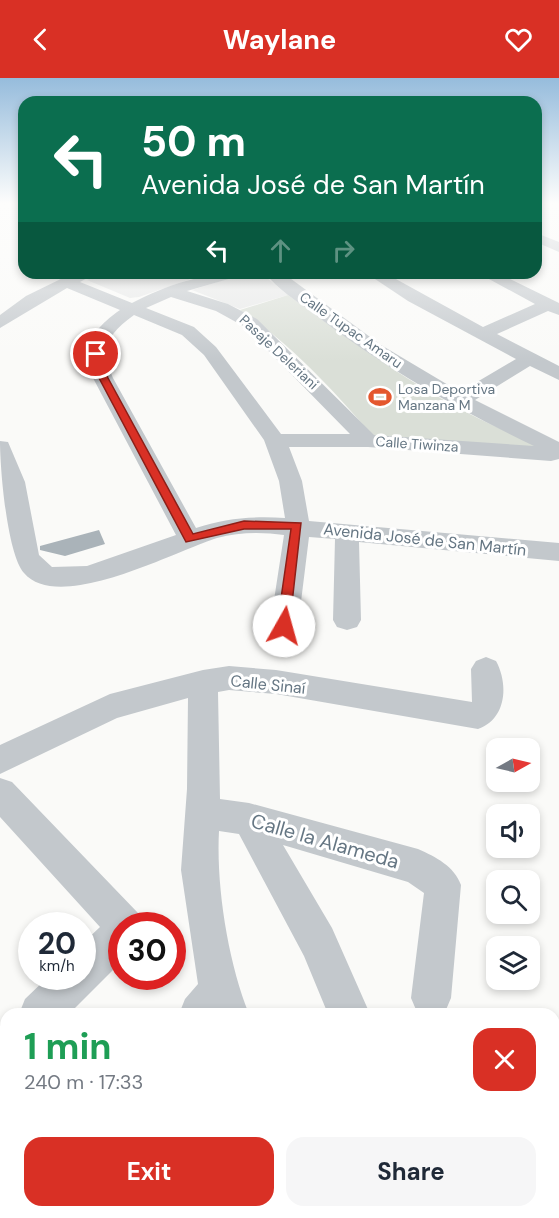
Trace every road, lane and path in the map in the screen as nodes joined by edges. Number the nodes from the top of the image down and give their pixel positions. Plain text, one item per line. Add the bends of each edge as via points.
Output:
1 (70, 279) edge
2 (81, 279) edge
3 (213, 279) edge
4 (281, 279) edge
5 (384, 279) edge
6 (498, 279) edge
7 (171, 292) junction
8 (553, 307) edge
9 (130, 309) junction
10 (0, 323) edge
11 (481, 335) junction
12 (527, 360) junction
13 (559, 374) edge
14 (459, 401) junction
15 (275, 440) junction
16 (368, 441) junction
17 (559, 450) edge
18 (559, 456) edge
19 (3, 463) edge
20 (297, 526) junction
21 (347, 532) junction
22 (190, 539) junction
23 (559, 552) edge
24 (347, 620) dead end
25 (284, 626) dead end
26 (486, 669) dead end
27 (203, 682) junction
28 (0, 760) edge
29 (0, 793) edge
30 (201, 812) junction
31 (249, 819) junction
32 (111, 912) edge
33 (108, 947) edge
34 (96, 958) edge
35 (64, 990) edge
36 (431, 998) dead end
37 (216, 1006) edge
38 (46, 1008) edge
39 (346, 1008) edge

1 - 10 street
2 - 9 street
3 - 7 street
4 - 14 street, Calle Tupac Amaru via 324,313
5 - 11 street
6 - 8 street
7 - 9 street
7 - 16 street, Pasaje Deleriani via 211,302 251,323
8 - 11 street
9 - 15 street via 178,325 199,339
9 - 22 street via 109,327 100,341 98,365
11 - 12 street
12 - 13 street
12 - 14 street
14 - 17 street, Calle Tupac Amaru
15 - 16 street, Calle Tiwinza
15 - 20 street via 296,508
16 - 18 street, Calle Tiwinza
19 - 22 street, Avenida José de San Martín via 25,556 34,570 49,578 89,575
20 - 21 street, Avenida José de San Martín
20 - 22 street, Avenida José de San Martín via 244,525
20 - 25 street
21 - 23 street, Avenida José de San Martín
21 - 24 street
26 - 27 street, Calle Sinaí via 488,705 478,716 276,682 229,678
27 - 28 street, Calle Sinaí via 110,707
27 - 30 street
29 - 32 street
30 - 31 street, Calle la Alameda
30 - 37 street via 200,885
31 - 36 street, Calle la Alameda via 418,867 444,885
31 - 39 street via 318,942
33 - 34 street
35 - 38 street

